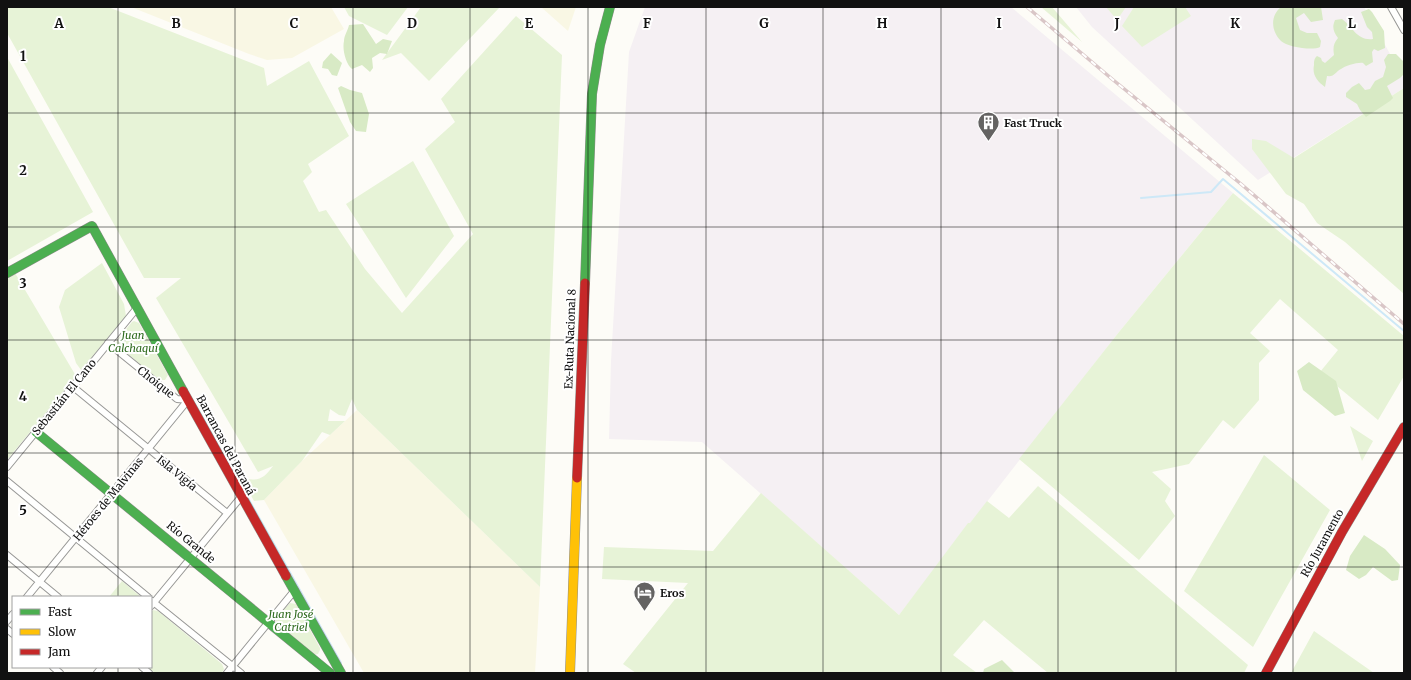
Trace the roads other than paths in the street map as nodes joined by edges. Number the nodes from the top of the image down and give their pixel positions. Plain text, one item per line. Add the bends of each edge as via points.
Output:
1 (610, 7) edge
2 (1391, 7) edge
3 (1404, 30) edge
4 (7, 273) edge
5 (137, 308) junction
6 (108, 343) junction
7 (72, 386) junction
8 (188, 400) junction
9 (1404, 427) edge
10 (36, 432) junction
11 (148, 449) junction
12 (7, 467) edge
13 (7, 481) edge
14 (112, 494) junction
15 (241, 497) junction
16 (227, 513) junction
17 (76, 538) junction
18 (7, 555) edge
19 (191, 558) junction
20 (39, 582) junction
21 (295, 590) junction
22 (28, 596) edge
23 (57, 596) edge
24 (147, 596) edge
25 (152, 603) edge
26 (269, 622) junction
27 (233, 666) junction
28 (227, 673) edge
29 (241, 673) edge
30 (330, 673) edge
31 (341, 673) edge
32 (570, 673) edge
33 (1266, 673) edge

1 - 32 street, Ex-Ruta Nacional 8 via 600,45 592,94
2 - 3 street
4 - 5 street, Barrancas del Paraná via 92,226
5 - 6 street, Sebastián El Cano
5 - 8 street, Barrancas del Paraná
6 - 7 street, Sebastián El Cano
6 - 8 street, Choique via 177,399
7 - 10 street, Sebastián El Cano
7 - 11 street, Isla Vigía
8 - 11 street, Héroes de Malvinas
8 - 15 street, Barrancas del Paraná
9 - 33 street, Río Juramento via 1342,532
10 - 12 street, Sebastián El Cano
10 - 14 street, Río Grande
11 - 14 street, Héroes de Malvinas
11 - 16 street, Isla Vigía
13 - 17 street
14 - 17 street, Héroes de Malvinas
14 - 19 street, Río Grande
15 - 16 street
15 - 21 street, Barrancas del Paraná
16 - 19 street
17 - 20 street, Héroes de Malvinas
17 - 24 street
18 - 20 street
19 - 25 street
19 - 26 street, Río Grande
20 - 22 street, Héroes de Malvinas
20 - 23 street
21 - 26 street
21 - 31 street, Barrancas del Paraná
25 - 27 street
26 - 27 street
26 - 30 street, Río Grande
27 - 28 street
27 - 29 street

